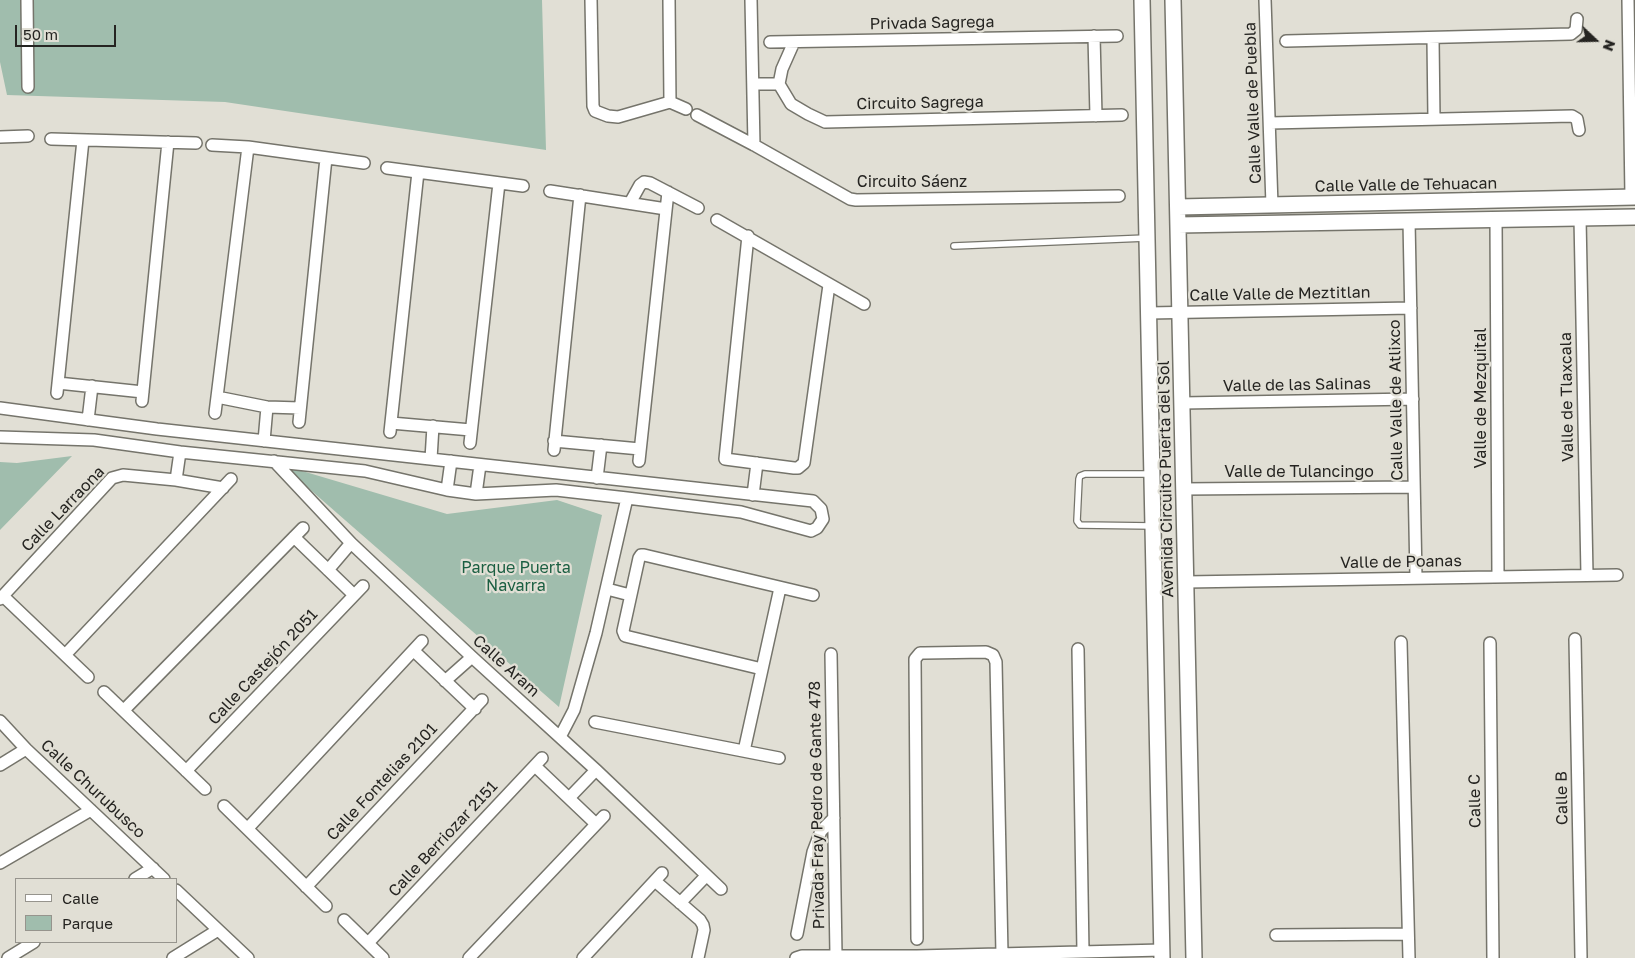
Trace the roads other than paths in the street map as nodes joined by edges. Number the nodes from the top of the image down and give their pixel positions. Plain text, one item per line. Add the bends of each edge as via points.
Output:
1 (26, 0) edge
2 (591, 0) edge
3 (669, 0) edge
4 (751, 0) edge
5 (1142, 0) edge
6 (1174, 0) edge
7 (1265, 0) edge
8 (1628, 0) edge
9 (1577, 19) dead end
10 (1094, 36) junction
11 (1116, 36) dead end
12 (1433, 38) junction
13 (1286, 41) dead end
14 (770, 42) dead end
15 (794, 42) junction
16 (753, 84) junction
17 (780, 84) junction
18 (28, 87) dead end
19 (670, 102) junction
20 (686, 109) dead end
21 (697, 115) dead end
22 (1122, 115) dead end
23 (1096, 116) junction
24 (1434, 119) junction
25 (1270, 123) junction
26 (1579, 130) dead end
27 (0, 136) edge
28 (28, 136) dead end
29 (51, 139) dead end
30 (83, 140) junction
31 (168, 142) junction
32 (196, 143) dead end
33 (212, 144) dead end
34 (754, 145) junction
35 (248, 147) junction
36 (1633, 155) edge
37 (326, 158) junction
38 (364, 164) dead end
39 (387, 168) dead end
40 (418, 172) junction
41 (499, 183) junction
42 (523, 186) dead end
43 (550, 191) dead end
44 (668, 192) junction
45 (580, 195) junction
46 (1119, 196) dead end
47 (1633, 197) edge
48 (1453, 201) junction
49 (630, 204) junction
50 (1272, 205) junction
51 (1178, 206) junction
52 (698, 208) dead end
53 (666, 209) junction
54 (1635, 217) edge
55 (1580, 218) junction
56 (1496, 219) junction
57 (718, 220) dead end
58 (1453, 220) junction
59 (1409, 221) junction
60 (1178, 225) junction
61 (748, 236) junction
62 (1146, 238) junction
63 (954, 246) dead end
64 (829, 285) junction
65 (864, 304) dead end
66 (1411, 308) junction
67 (1180, 312) junction
68 (1149, 313) junction
69 (92, 386) junction
70 (217, 397) junction
71 (1412, 399) junction
72 (1182, 403) junction
73 (267, 407) junction
74 (0, 408) edge
75 (300, 408) junction
76 (215, 413) dead end
77 (88, 420) junction
78 (298, 422) dead end
79 (433, 426) junction
80 (471, 430) junction
81 (0, 437) edge
82 (264, 441) junction
83 (470, 443) dead end
84 (601, 445) junction
85 (640, 449) junction
86 (180, 452) junction
87 (431, 459) junction
88 (274, 461) junction
89 (451, 461) junction
90 (639, 461) dead end
91 (757, 463) junction
92 (480, 465) junction
93 (1152, 474) junction
94 (597, 478) junction
95 (176, 480) junction
96 (1414, 487) junction
97 (1184, 489) junction
98 (446, 490) junction
99 (476, 494) junction
100 (753, 495) junction
101 (627, 498) junction
102 (1152, 526) junction
103 (303, 528) dead end
104 (294, 538) junction
105 (351, 544) junction
106 (328, 570) junction
107 (1587, 575) junction
108 (1617, 575) dead end
109 (1498, 577) junction
110 (1416, 578) junction
111 (1186, 582) junction
112 (362, 586) dead end
113 (780, 588) junction
114 (606, 589) junction
115 (354, 595) junction
116 (630, 595) junction
117 (813, 595) dead end
118 (2, 597) edge
119 (1575, 639) dead end
120 (422, 641) dead end
121 (1401, 642) dead end
122 (1490, 643) dead end
123 (1078, 649) dead end
124 (414, 651) junction
125 (65, 654) junction
126 (831, 654) dead end
127 (472, 657) junction
128 (762, 669) junction
129 (88, 677) dead end
130 (446, 681) junction
131 (104, 692) dead end
132 (124, 710) junction
133 (0, 722) edge
134 (595, 722) dead end
135 (560, 737) junction
136 (26, 749) junction
137 (744, 751) junction
138 (779, 758) dead end
139 (0, 765) edge
140 (596, 770) junction
141 (186, 771) junction
142 (205, 789) dead end
143 (569, 798) junction
144 (224, 806) dead end
145 (90, 810) junction
146 (834, 818) junction
147 (248, 828) junction
148 (0, 863) edge
149 (153, 868) junction
150 (706, 876) junction
151 (137, 878) edge
152 (163, 878) edge
153 (306, 887) junction
154 (720, 889) dead end
155 (178, 892) edge
156 (680, 903) junction
157 (326, 906) dead end
158 (344, 920) dead end
159 (218, 930) junction
160 (797, 934) dead end
161 (1408, 934) junction
162 (1276, 935) dead end
163 (917, 940) dead end
164 (32, 943) edge
165 (368, 943) junction
166 (1082, 952) junction
167 (1002, 954) junction
168 (1162, 954) edge
169 (836, 955) junction
170 (8, 958) edge
171 (173, 958) edge
172 (248, 958) edge
173 (383, 958) edge
174 (469, 958) edge
175 (583, 958) edge
176 (698, 958) edge
177 (796, 958) edge
178 (1194, 958) edge
179 (1409, 958) edge
180 (1494, 958) edge
181 (1581, 958) edge

1 - 18 street
2 - 19 street via 595,111 618,117
3 - 19 street
4 - 16 street
5 - 62 street, Avenida Circuito Puerta del Sol
6 - 51 street, Avenida Circuito Puerta del Sol
7 - 25 street, Calle Valle de Puebla
8 - 36 street
9 - 12 street via 1576,30 1571,34
10 - 11 street, Privada Sagrega
10 - 15 street, Privada Sagrega
10 - 23 street
12 - 13 street
12 - 24 street
14 - 15 street, Privada Sagrega
15 - 17 street via 782,68
16 - 17 street
16 - 34 street
17 - 23 street, Circuito Sagrega via 791,104 825,122
19 - 20 street
21 - 34 street, Circuito Sáenz
22 - 23 street, Circuito Sagrega
24 - 25 street
24 - 26 street via 1572,116 1577,119
25 - 50 street, Calle Valle de Puebla
27 - 28 street
29 - 30 street
30 - 31 street
30 - 69 street via 57,388
31 - 32 street
31 - 69 street via 142,397
33 - 35 street
34 - 46 street, Circuito Sáenz via 856,200
35 - 37 street
35 - 70 street
36 - 47 street
37 - 38 street
37 - 75 street
39 - 40 street
40 - 41 street
40 - 79 street via 390,427
41 - 42 street
41 - 80 street
43 - 45 street
44 - 49 street via 644,182
44 - 52 street
44 - 53 street
45 - 49 street
45 - 84 street via 554,446
47 - 48 street, Calle Valle de Tehuacan
48 - 50 street, Calle Valle de Tehuacan
48 - 58 street
49 - 53 street
50 - 51 street, Calle Valle de Tehuacan
51 - 60 street, Avenida Circuito Puerta del Sol
53 - 85 street
54 - 55 street
55 - 56 street
55 - 107 street, Valle de Tlaxcala
56 - 58 street
56 - 109 street, Valle de Mezquital
57 - 61 street
58 - 59 street
59 - 60 street
59 - 66 street, Calle Valle de Atlixco
60 - 67 street, Avenida Circuito Puerta del Sol
61 - 64 street
61 - 91 street via 725,458
62 - 63 lane
62 - 68 street, Avenida Circuito Puerta del Sol
64 - 65 street
64 - 91 street via 804,463 798,468
66 - 67 street, Calle Valle de Meztitlan
66 - 71 street, Calle Valle de Atlixco
67 - 68 street, Calle Valle de Meztitlan
67 - 72 street, Avenida Circuito Puerta del Sol
68 - 93 street, Avenida Circuito Puerta del Sol
69 - 77 street
70 - 73 street
70 - 76 street
71 - 72 street, Valle de las Salinas
71 - 96 street, Calle Valle de Atlixco
72 - 97 street, Avenida Circuito Puerta del Sol
73 - 75 street
73 - 82 street
74 - 77 street
75 - 78 street
77 - 82 street
79 - 80 street
79 - 87 street
80 - 83 street
81 - 86 street via 94,440
82 - 87 street
84 - 85 street
84 - 94 street
85 - 90 street
86 - 88 street
86 - 95 street
87 - 89 street
88 - 98 street via 365,471
88 - 105 street, Calle Aram
89 - 92 street
89 - 98 street
91 - 100 street
92 - 94 street
92 - 99 street
93 - 102 street, Avenida Circuito Puerta del Sol
93 - 102 lane via 1080,476 1077,521 1080,525
94 - 100 street
95 - 118 street, Calle Larraona via 123,475 112,478
95 - 125 street, Calle Larraona via 227,483
96 - 97 street, Valle de Tulancingo
96 - 110 street, Calle Valle de Atlixco
97 - 111 street, Avenida Circuito Puerta del Sol
98 - 99 street
99 - 101 street via 556,490
100 - 101 street via 813,501 821,509 823,519 818,528 811,531 741,512
101 - 114 street
102 - 168 street, Avenida Circuito Puerta del Sol
103 - 104 street
104 - 106 street
104 - 132 street
105 - 106 street
105 - 127 street, Calle Aram
106 - 115 street
107 - 108 street, Valle de Poanas
107 - 109 street, Valle de Poanas
109 - 110 street, Valle de Poanas
110 - 111 street, Valle de Poanas
111 - 178 street, Avenida Circuito Puerta del Sol
112 - 115 street, Calle Castejón 2051
113 - 116 street via 641,555
113 - 117 street
113 - 128 street
114 - 116 street
114 - 135 street via 574,710
115 - 141 street, Calle Castejón 2051
116 - 128 street via 623,631 625,636
118 - 125 street
119 - 181 street, Calle B
120 - 124 street
121 - 161 street
122 - 180 street, Calle C
123 - 166 street
124 - 130 street
124 - 147 street
125 - 129 street
126 - 146 street, Privada Fray Pedro de Gante 478
127 - 130 street
127 - 135 street, Calle Aram
128 - 137 street
130 - 153 street, Calle Fontelias 2101 via 478,704
131 - 132 street
132 - 141 street
133 - 136 street, Calle Churubusco
134 - 137 street
135 - 140 street, Calle Aram
136 - 139 street
136 - 145 street, Calle Churubusco
137 - 138 street
140 - 143 street
140 - 150 street, Calle Aram
141 - 142 street
143 - 165 street, Calle Berriozar 2151 via 539,762
143 - 174 street via 600,820
144 - 147 street
145 - 148 street
145 - 149 street, Calle Churubusco
146 - 160 street via 821,831 813,852
146 - 169 street, Privada Fray Pedro de Gante 478
147 - 153 street
149 - 151 street
149 - 152 street, Calle Churubusco
150 - 154 street, Calle Aram
150 - 156 street
153 - 157 street
155 - 159 street
156 - 175 street via 659,877
156 - 176 street via 703,925
158 - 165 street
159 - 171 street
159 - 172 street
161 - 162 street
161 - 179 street
163 - 167 street via 915,659 920,653 986,652 993,655 996,662
164 - 170 street
165 - 173 street
166 - 167 street
166 - 168 street
167 - 169 street
169 - 177 street

